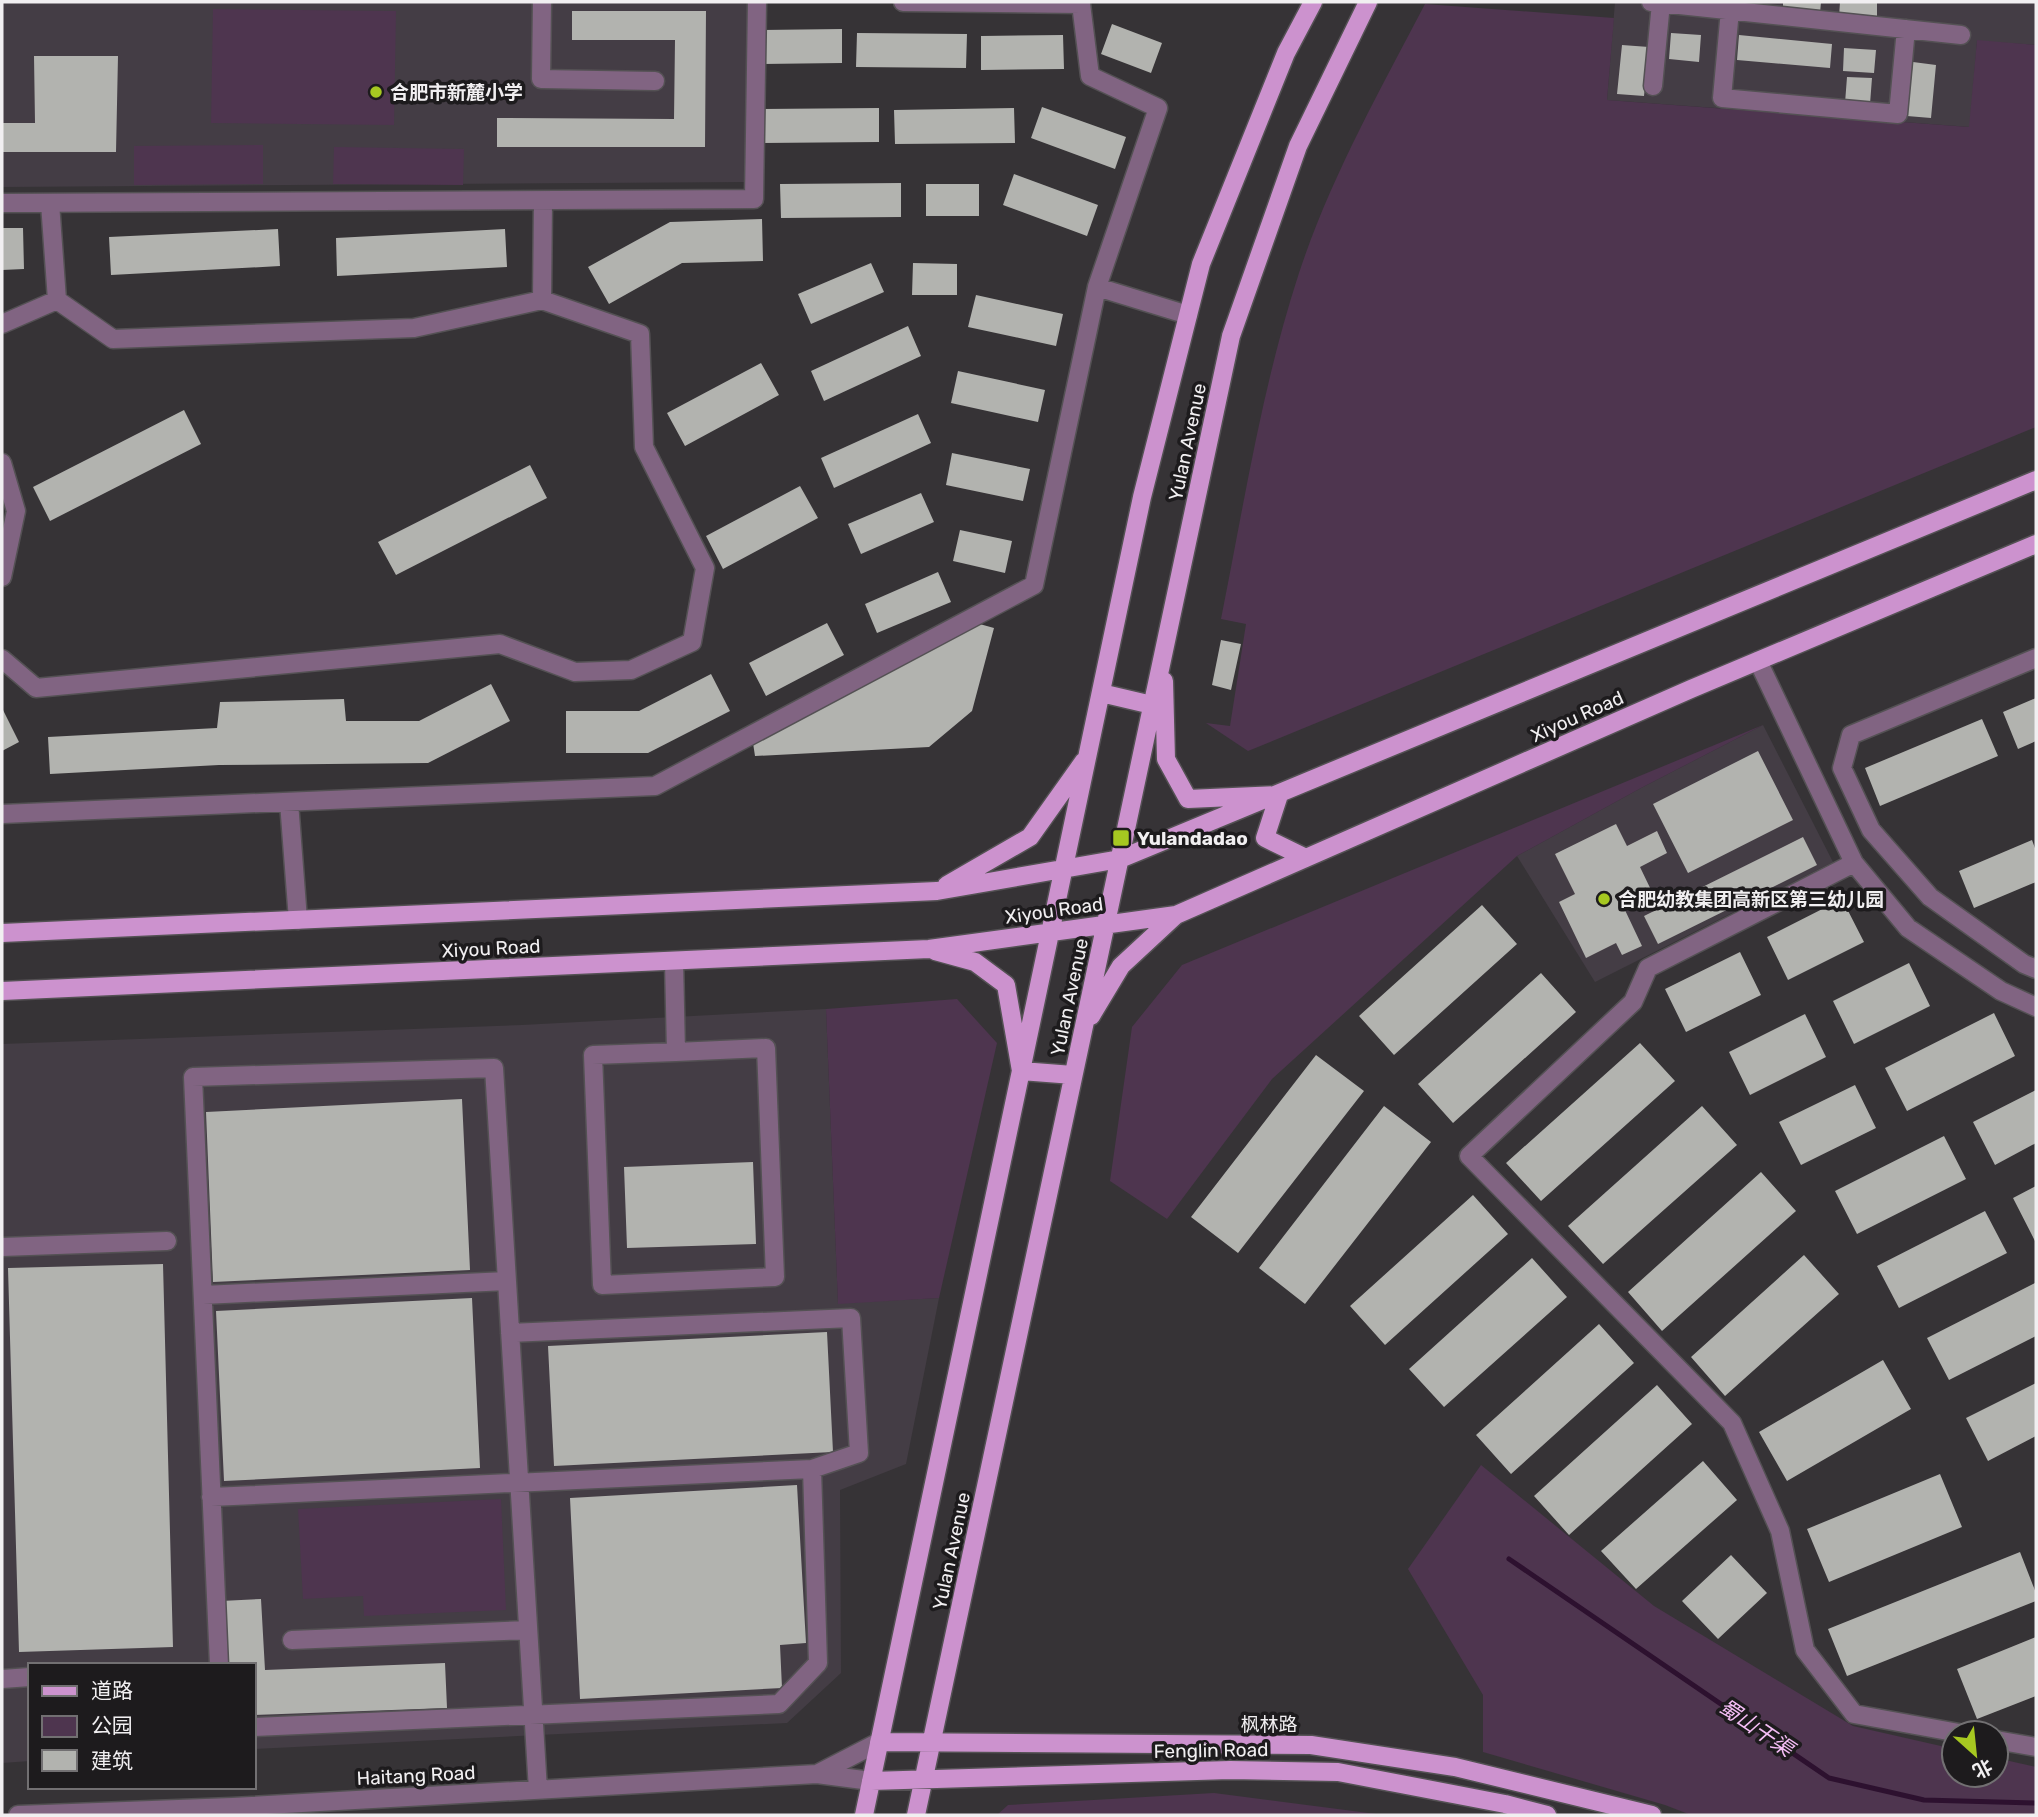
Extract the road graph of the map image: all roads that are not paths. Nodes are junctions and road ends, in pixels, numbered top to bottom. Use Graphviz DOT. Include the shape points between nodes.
graph roads {
  1 [pos="542,2"];
  2 [pos="757,2"];
  3 [pos="902,2"];
  4 [pos="1313,2"];
  5 [pos="1368,2"];
  6 [pos="1656,2"];
  7 [pos="1730,10"];
  8 [pos="1906,29"];
  9 [pos="1961,35"];
  10 [pos="654,81"];
  11 [pos="1653,86"];
  12 [pos="543,201"];
  13 [pos="2,203"];
  14 [pos="50,203"];
  15 [pos="1097,288"];
  16 [pos="57,300"];
  17 [pos="542,300"];
  18 [pos="1188,315"];
  19 [pos="2,324"];
  20 [pos="2,463"];
  21 [pos="2036,480"];
  22 [pos="2036,544"];
  23 [pos="2,576"];
  24 [pos="1163,656"];
  25 [pos="2036,657"];
  26 [pos="2,659"];
  27 [pos="1758,661"];
  28 [pos="1101,693"];
  29 [pos="1152,705"];
  30 [pos="1088,755"];
  31 [pos="1279,795"];
  32 [pos="289,802"];
  33 [pos="2,814"];
  34 [pos="1306,858"];
  35 [pos="1120,859"];
  36 [pos="1854,863"];
  37 [pos="1063,869"];
  38 [pos="937,891"];
  39 [pos="1176,915"];
  40 [pos="298,920"];
  41 [pos="1106,925"];
  42 [pos="1050,932"];
  43 [pos="2,933"];
  44 [pos="929,949"];
  45 [pos="674,961"];
  46 [pos="2036,969"];
  47 [pos="2,991"];
  48 [pos="2036,1007"];
  49 [pos="1083,1029"];
  50 [pos="677,1052"];
  51 [pos="1021,1070"];
  52 [pos="1073,1075"];
  53 [pos="167,1241"];
  54 [pos="2,1247"];
  55 [pos="507,1281"];
  56 [pos="203,1295"];
  57 [pos="510,1333"];
  58 [pos="812,1469"];
  59 [pos="519,1484"];
  60 [pos="211,1497"];
  61 [pos="528,1630"];
  62 [pos="292,1640"];
  63 [pos="219,1663"];
  64 [pos="28,1677"];
  65 [pos="2,1679"];
  66 [pos="533,1714"];
  67 [pos="256,1727"];
  68 [pos="1940,1730"];
  69 [pos="879,1742"];
  70 [pos="932,1742"];
  71 [pos="2010,1742"];
  72 [pos="2036,1747"];
  73 [pos="817,1774"];
  74 [pos="923,1779"];
  75 [pos="871,1781"];
  76 [pos="538,1790"];
  77 [pos="18,1815"];
  78 [pos="864,1815"];
  79 [pos="916,1815"];
  80 [pos="1547,1815"];
  81 [pos="1652,1815"];
  1 -- 10 [label="street" via="541,79"];
  2 -- 12 [label="street" via="754,199"];
  3 -- 15 [label="street" via="1080,4 1090,76 1158,108"];
  4 -- 18 [label="main road, Yulan Avenue" via="1286,53 1201,264"];
  5 -- 24 [label="main road, Yulan Avenue" via="1298,146 1231,336"];
  6 -- 7 [label="street"];
  6 -- 11 [label="street"];
  7 -- 8 [label="street"];
  7 -- 8 [label="street" via="1721,98 1898,114"];
  8 -- 9 [label="street"];
  12 -- 14 [label="street"];
  12 -- 17 [label="street"];
  13 -- 14 [label="street"];
  14 -- 16 [label="street"];
  15 -- 18 [label="street"];
  15 -- 32 [label="street" via="1034,585 655,786"];
  16 -- 17 [label="street" via="113,339 414,328"];
  16 -- 19 [label="street"];
  17 -- 26 [label="street" via="640,334 644,447 705,568 692,642 631,670 575,672 500,644 36,688"];
  18 -- 28 [label="main road, Yulan Avenue" via="1142,497"];
  20 -- 23 [label="street" via="16,511"];
  21 -- 31 [label="main road, Xiyou Road"];
  22 -- 27 [label="main road, Xiyou Road"];
  24 -- 29 [label="main road, Yulan Avenue"];
  24 -- 31 [label="main road" via="1166,759 1188,799"];
  25 -- 46 [label="street" via="1851,735 1842,768 1871,830 1930,897"];
  27 -- 34 [label="main road, Xiyou Road"];
  27 -- 36 [label="street"];
  28 -- 29 [label="main road"];
  28 -- 30 [label="main road, Yulan Avenue"];
  29 -- 35 [label="main road, Yulan Avenue"];
  30 -- 37 [label="main road, Yulan Avenue"];
  30 -- 38 [label="main road" via="1030,837"];
  31 -- 34 [label="main road" via="1265,838"];
  31 -- 35 [label="main road, Xiyou Road"];
  32 -- 33 [label="street"];
  32 -- 40 [label="street"];
  34 -- 39 [label="main road, Xiyou Road"];
  35 -- 37 [label="main road, Xiyou Road"];
  35 -- 41 [label="main road, Yulan Avenue"];
  36 -- 48 [label="street" via="1908,928 2001,991"];
  36 -- 68 [label="street" via="1648,968 1633,1002 1469,1156 1732,1423 1780,1531 1805,1650 1854,1714"];
  37 -- 38 [label="main road, Xiyou Road"];
  37 -- 42 [label="main road, Yulan Avenue"];
  38 -- 40 [label="main road, Xiyou Road"];
  39 -- 41 [label="main road, Xiyou Road"];
  39 -- 49 [label="main road" via="1121,967"];
  40 -- 43 [label="main road, Xiyou Road"];
  41 -- 42 [label="main road, Xiyou Road"];
  41 -- 49 [label="main road, Yulan Avenue"];
  42 -- 44 [label="main road, Xiyou Road"];
  42 -- 51 [label="main road, Yulan Avenue"];
  44 -- 45 [label="main road, Xiyou Road"];
  44 -- 51 [label="main road" via="975,962 1006,985"];
  45 -- 47 [label="main road, Xiyou Road"];
  45 -- 50 [label="street"];
  49 -- 52 [label="main road, Yulan Avenue"];
  50 -- 50 [label="street" via="593,1055 602,1285 775,1277 766,1048"];
  51 -- 52 [label="main road"];
  51 -- 69 [label="main road, Yulan Avenue"];
  52 -- 70 [label="main road, Yulan Avenue"];
  53 -- 54 [label="street"];
  55 -- 56 [label="street"];
  55 -- 56 [label="street" via="494,1068 193,1077"];
  55 -- 57 [label="street"];
  56 -- 60 [label="street"];
  57 -- 58 [label="street" via="851,1318 859,1453"];
  57 -- 59 [label="street"];
  58 -- 59 [label="street"];
  58 -- 66 [label="street" via="818,1663 779,1704"];
  59 -- 60 [label="street"];
  59 -- 61 [label="street"];
  60 -- 63 [label="street"];
  61 -- 62 [label="street"];
  61 -- 66 [label="street"];
  64 -- 65 [label="street"];
  66 -- 67 [label="street"];
  66 -- 76 [label="street"];
  69 -- 70 [label="main road, 枫林路"];
  69 -- 73 [label="street"];
  69 -- 75 [label="main road, Yulan Avenue"];
  70 -- 74 [label="main road, Yulan Avenue"];
  70 -- 81 [label="main road, 枫林路" via="1311,1745 1455,1767"];
  71 -- 72 [label="street"];
  73 -- 75 [label="street"];
  73 -- 76 [label="street, Haitang Road"];
  74 -- 75 [label="main road, Fenglin Road"];
  74 -- 79 [label="main road, Yulan Avenue"];
  74 -- 80 [label="main road, Fenglin Road" via="1230,1770 1338,1772"];
  75 -- 78 [label="main road, Yulan Avenue"];
  76 -- 77 [label="street, Haitang Road"];
}
